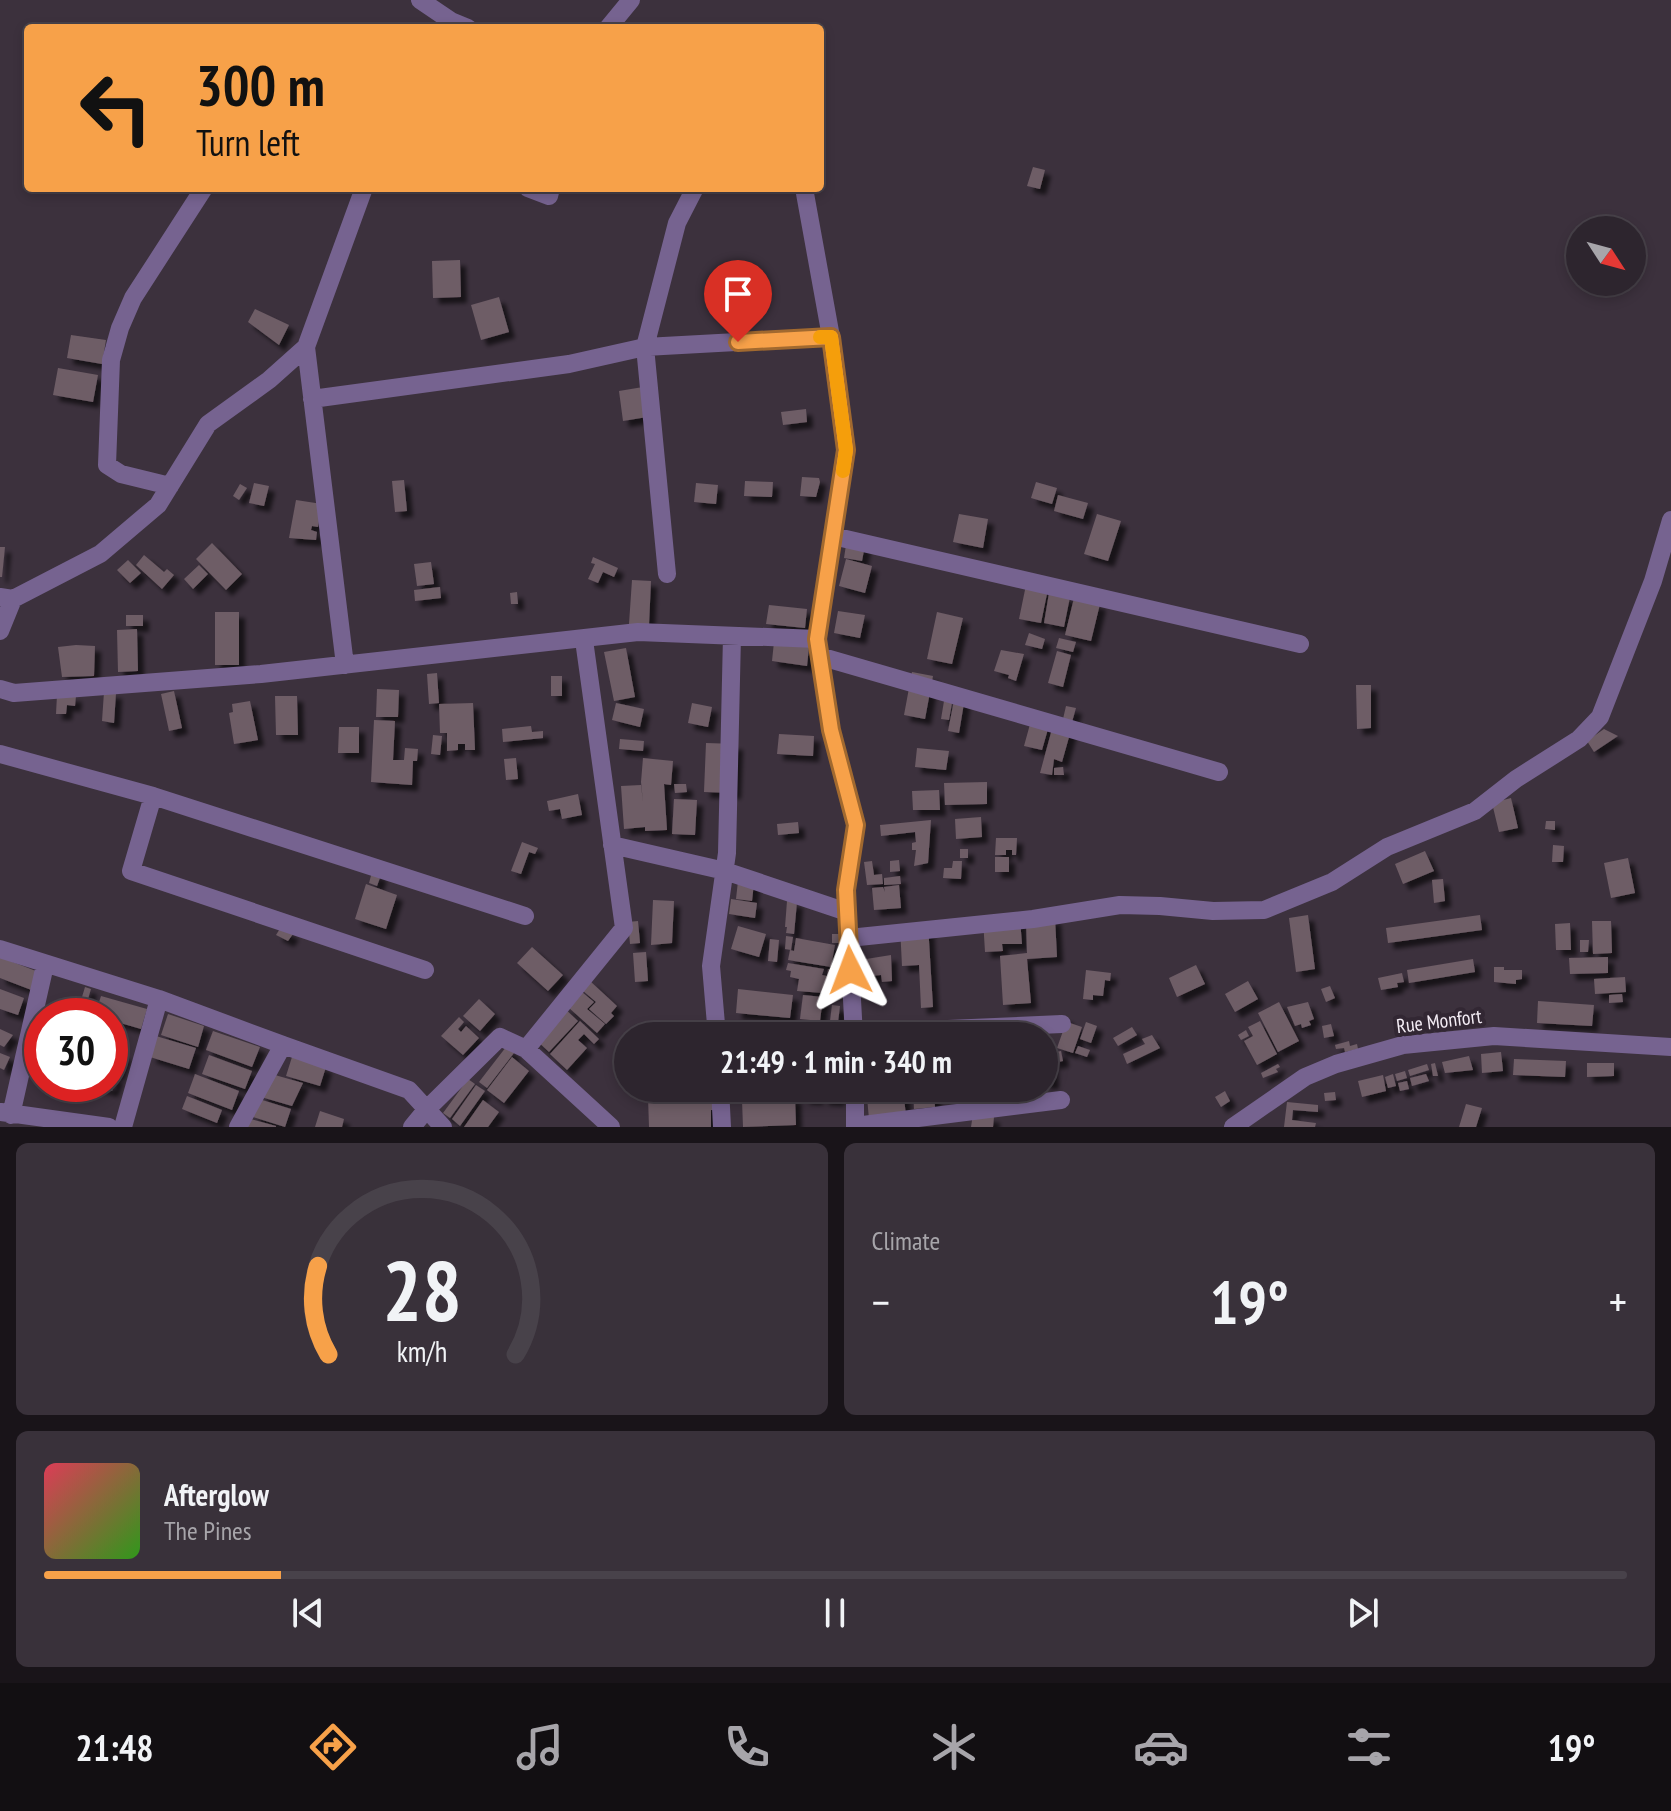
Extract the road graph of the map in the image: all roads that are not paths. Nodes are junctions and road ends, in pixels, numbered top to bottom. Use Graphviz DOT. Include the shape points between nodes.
graph roads {
  1 [pos="420,0"];
  2 [pos="631,0"];
  3 [pos="452,24"];
  4 [pos="611,24"];
  5 [pos="201,192"];
  6 [pos="363,192"];
  7 [pos="693,192"];
  8 [pos="805,192"];
  9 [pos="831,337"];
  10 [pos="306,347"];
  11 [pos="645,347"];
  12 [pos="312,399"];
  13 [pos="170,486"];
  14 [pos="1671,520"];
  15 [pos="833,536"];
  16 [pos="667,574"];
  17 [pos="6,598"];
  18 [pos="0,631"];
  19 [pos="732,636"];
  20 [pos="584,640"];
  21 [pos="1300,644"];
  22 [pos="818,647"];
  23 [pos="345,665"];
  24 [pos="0,689"];
  25 [pos="0,754"];
  26 [pos="1219,772"];
  27 [pos="153,796"];
  28 [pos="612,845"];
  29 [pos="725,871"];
  30 [pos="847,912"];
  31 [pos="525,916"];
  32 [pos="849,938"];
  33 [pos="0,949"];
  34 [pos="45,965"];
  35 [pos="425,970"];
  36 [pos="159,999"];
  37 [pos="716,1022"];
  38 [pos="853,1022"];
  39 [pos="1058,1024"];
  40 [pos="1062,1024"];
  41 [pos="283,1045"];
  42 [pos="1671,1047"];
  43 [pos="526,1049"];
  44 [pos="1061,1100"];
  45 [pos="721,1102"];
  46 [pos="855,1102"];
  47 [pos="426,1110"];
  48 [pos="6,1114"];
  49 [pos="109,1127"];
  50 [pos="123,1127"];
  51 [pos="238,1127"];
  52 [pos="412,1127"];
  53 [pos="443,1127"];
  54 [pos="611,1127"];
  55 [pos="722,1127"];
  56 [pos="855,1127"];
  57 [pos="1233,1127"];
  1 -- 3 [label="street"];
  2 -- 4 [label="street"];
  5 -- 13 [label="street" via="133,298 111,360 107,465 121,474"];
  6 -- 10 [label="street"];
  7 -- 11 [label="street" via="677,223"];
  8 -- 9 [label="street"];
  9 -- 11 [label="street"];
  9 -- 15 [label="street" via="846,450"];
  10 -- 12 [label="street"];
  10 -- 13 [label="street" via="208,424"];
  11 -- 12 [label="street" via="569,364"];
  11 -- 16 [label="street"];
  12 -- 23 [label="street"];
  13 -- 17 [label="street" via="158,505 100,554"];
  14 -- 32 [label="street" via="1600,717 1579,739 1475,811 1387,847 1332,882 1264,910 1120,905"];
  15 -- 21 [label="street"];
  15 -- 22 [label="street"];
  17 -- 18 [label="street"];
  19 -- 20 [label="street" via="638,632"];
  19 -- 22 [label="street"];
  19 -- 29 [label="street"];
  20 -- 23 [label="street"];
  20 -- 28 [label="street"];
  22 -- 26 [label="street"];
  22 -- 30 [label="street" via="831,730 856,825"];
  23 -- 24 [label="street" via="14,693"];
  25 -- 27 [label="street"];
  27 -- 31 [label="street"];
  27 -- 35 [label="street" via="131,871"];
  28 -- 29 [label="street"];
  28 -- 43 [label="street" via="624,928"];
  29 -- 30 [label="street"];
  29 -- 37 [label="street" via="711,966"];
  30 -- 32 [label="street"];
  32 -- 38 [label="street"];
  33 -- 34 [label="street"];
  34 -- 36 [label="street"];
  34 -- 48 [label="street"];
  36 -- 41 [label="street"];
  36 -- 50 [label="street"];
  39 -- 40 [label="street"];
  41 -- 47 [label="street" via="409,1090"];
  41 -- 51 [label="street"];
  42 -- 57 [label="street, Rue Monfort" via="1494,1036 1403,1045 1305,1077"];
  43 -- 47 [label="street" via="500,1037"];
  43 -- 54 [label="street"];
  44 -- 56 [label="street"];
  45 -- 55 [label="street"];
  46 -- 56 [label="street"];
  47 -- 52 [label="street"];
  47 -- 53 [label="street"];
  48 -- 49 [label="street"];
}
